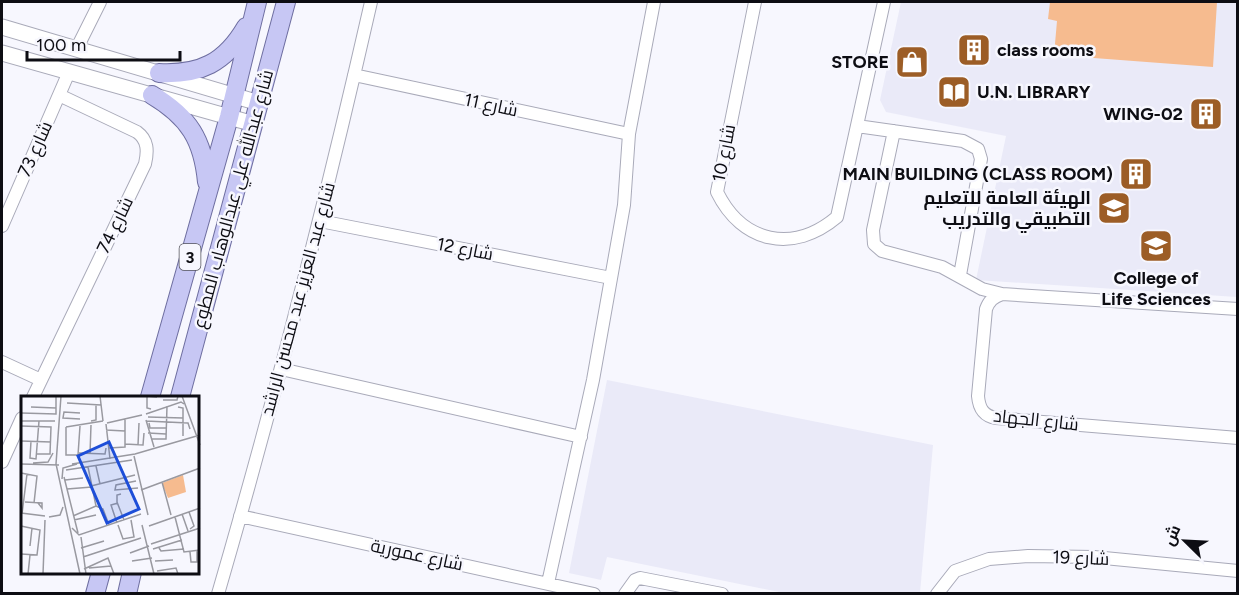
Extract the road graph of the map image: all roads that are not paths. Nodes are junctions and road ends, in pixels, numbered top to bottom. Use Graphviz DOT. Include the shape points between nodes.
graph roads {
  1 [pos="100,2"];
  2 [pos="286,2"];
  3 [pos="371,2"];
  4 [pos="654,2"];
  5 [pos="755,2"];
  6 [pos="884,2"];
  7 [pos="256,5"];
  8 [pos="4,28"];
  9 [pos="76,48"];
  10 [pos="2,53"];
  11 [pos="69,72"];
  12 [pos="159,73"];
  13 [pos="354,75"];
  14 [pos="59,95"];
  15 [pos="152,95"];
  16 [pos="234,96"];
  17 [pos="260,103"];
  18 [pos="229,117"];
  19 [pos="254,124"];
  20 [pos="857,126"];
  21 [pos="894,130"];
  22 [pos="629,134"];
  23 [pos="205,204"];
  24 [pos="320,221"];
  25 [pos="2,226"];
  26 [pos="960,275"];
  27 [pos="611,278"];
  28 [pos="1002,294"];
  29 [pos="1238,309"];
  30 [pos="2,362"];
  31 [pos="281,369"];
  32 [pos="41,381"];
  33 [pos="34,396"];
  34 [pos="150,396"];
  35 [pos="180,396"];
  36 [pos="21,420"];
  37 [pos="581,437"];
  38 [pos="1238,438"];
  39 [pos="2,457"];
  40 [pos="240,516"];
  41 [pos="1238,571"];
  42 [pos="100,574"];
  43 [pos="132,574"];
  44 [pos="548,583"];
  45 [pos="570,591"];
  46 [pos="95,594"];
  47 [pos="126,594"];
  48 [pos="218,594"];
  49 [pos="594,594"];
  50 [pos="625,594"];
  51 [pos="722,594"];
  52 [pos="937,594"];
  1 -- 9 [label="street"];
  2 -- 17 [label="main road, شارع عبدالله علي عبدالوهاب المطوع / 3"];
  3 -- 13 [label="street, شارع عبد العزيز عبد محسن الراشد"];
  4 -- 22 [label="street"];
  5 -- 20 [label="street, شارع 10" via="717,192 734,219 762,236 778,239 810,234 824,227 837,216"];
  6 -- 20 [label="street, شارع 10"];
  7 -- 12 [label="main road" via="234,46 219,60 179,74"];
  7 -- 16 [label="main road, شارع عبدالله علي عبدالوهاب المطوع / 3"];
  8 -- 9 [label="street"];
  8 -- 10 [label="street" via="14,38 10,49"];
  9 -- 12 [label="street"];
  10 -- 11 [label="street"];
  11 -- 14 [label="street, شارع 73"];
  11 -- 15 [label="street"];
  12 -- 16 [label="street"];
  13 -- 22 [label="street, شارع 11"];
  13 -- 24 [label="street, شارع عبد العزيز عبد محسن الراشد"];
  14 -- 25 [label="street, شارع 73"];
  14 -- 32 [label="street, شارع 74" via="137,132 146,141 147,154"];
  15 -- 18 [label="street"];
  15 -- 23 [label="main road" via="171,106 198,140 205,160"];
  16 -- 17 [label="street"];
  16 -- 18 [label="main road, شارع عبدالله علي عبدالوهاب المطوع / 3"];
  17 -- 19 [label="main road, شارع عبدالله علي عبدالوهاب المطوع / 3"];
  18 -- 19 [label="street"];
  18 -- 23 [label="main road, شارع عبدالله علي عبدالوهاب المطوع / 3"];
  19 -- 35 [label="main road, شارع عبدالله علي عبدالوهاب المطوع / 3"];
  20 -- 21 [label="street"];
  21 -- 26 [label="street" via="873,230 874,244 882,251"];
  21 -- 26 [label="street" via="963,141 981,154"];
  22 -- 27 [label="street" via="624,205"];
  23 -- 34 [label="main road, شارع عبدالله علي عبدالوهاب المطوع / 3"];
  24 -- 27 [label="street, شارع 12"];
  24 -- 31 [label="street, شارع عبد العزيز عبد محسن الراشد"];
  26 -- 28 [label="street" via="982,289"];
  27 -- 37 [label="street"];
  28 -- 29 [label="street"];
  28 -- 38 [label="street, شارع الجهاد" via="986,309 978,396 979,406 987,416"];
  30 -- 32 [label="street"];
  31 -- 37 [label="street"];
  31 -- 40 [label="street, شارع عبد العزيز عبد محسن الراشد"];
  32 -- 33 [label="street, شارع 74"];
  36 -- 39 [label="street"];
  37 -- 44 [label="street"];
  40 -- 44 [label="street, شارع عمورية"];
  40 -- 48 [label="street, شارع عبد العزيز عبد محسن الراشد"];
  41 -- 52 [label="street, شارع 19" via="1094,557 1028,556 989,559 955,571"];
  42 -- 46 [label="main road"];
  43 -- 47 [label="main road"];
  44 -- 45 [label="street, شارع عمورية"];
  45 -- 49 [label="street, شارع عمورية"];
  50 -- 51 [label="street" via="640,578"];
}
